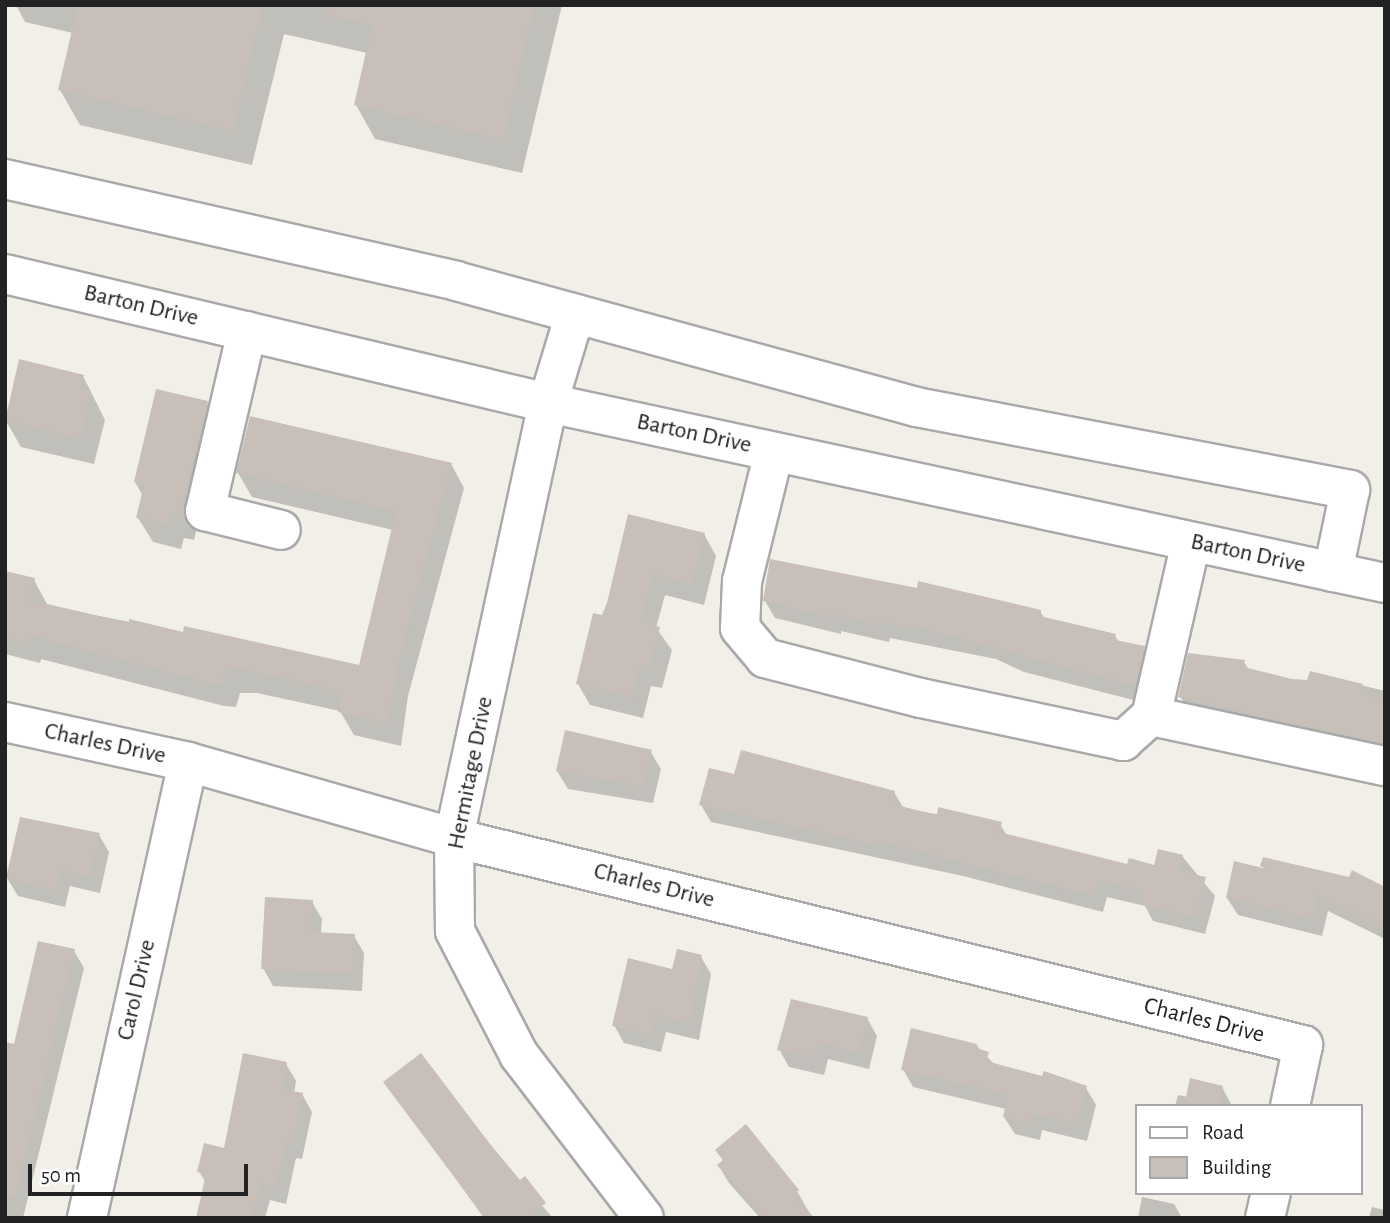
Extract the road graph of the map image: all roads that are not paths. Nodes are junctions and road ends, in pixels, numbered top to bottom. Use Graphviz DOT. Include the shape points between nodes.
graph roads {
  1 [pos="5,179"];
  2 [pos="5,274"];
  3 [pos="575,314"];
  4 [pos="247,331"];
  5 [pos="548,402"];
  6 [pos="774,452"];
  7 [pos="281,530"];
  8 [pos="1191,542"];
  9 [pos="1333,572"];
  10 [pos="1385,583"];
  11 [pos="1151,716"];
  12 [pos="5,722"];
  13 [pos="188,762"];
  14 [pos="1385,766"];
  15 [pos="454,838"];
  16 [pos="1290,1104"];
  17 [pos="1271,1195"];
  18 [pos="87,1218"];
  19 [pos="644,1218"];
  20 [pos="1265,1218"];
  1 -- 3 [label="street" via="456,281"];
  2 -- 4 [label="street, Barton Drive"];
  3 -- 5 [label="street, Hermitage Drive"];
  3 -- 9 [label="street" via="916,407 1350,490"];
  4 -- 5 [label="street, Barton Drive"];
  4 -- 7 [label="street" via="205,511"];
  5 -- 6 [label="street, Barton Drive"];
  5 -- 15 [label="street, Hermitage Drive"];
  6 -- 8 [label="street, Barton Drive"];
  6 -- 11 [label="street" via="742,581 740,628 765,658 920,698 1123,741"];
  8 -- 9 [label="street, Barton Drive"];
  8 -- 11 [label="street"];
  9 -- 10 [label="street, Barton Drive"];
  11 -- 14 [label="street"];
  12 -- 13 [label="street, Charles Drive"];
  13 -- 15 [label="street, Charles Drive"];
  13 -- 18 [label="street, Carol Drive"];
  15 -- 16 [label="street, Charles Drive" via="1303,1045"];
  15 -- 19 [label="street, Hermitage Drive" via="455,931 519,1055"];
  17 -- 20 [label="street"];
}
